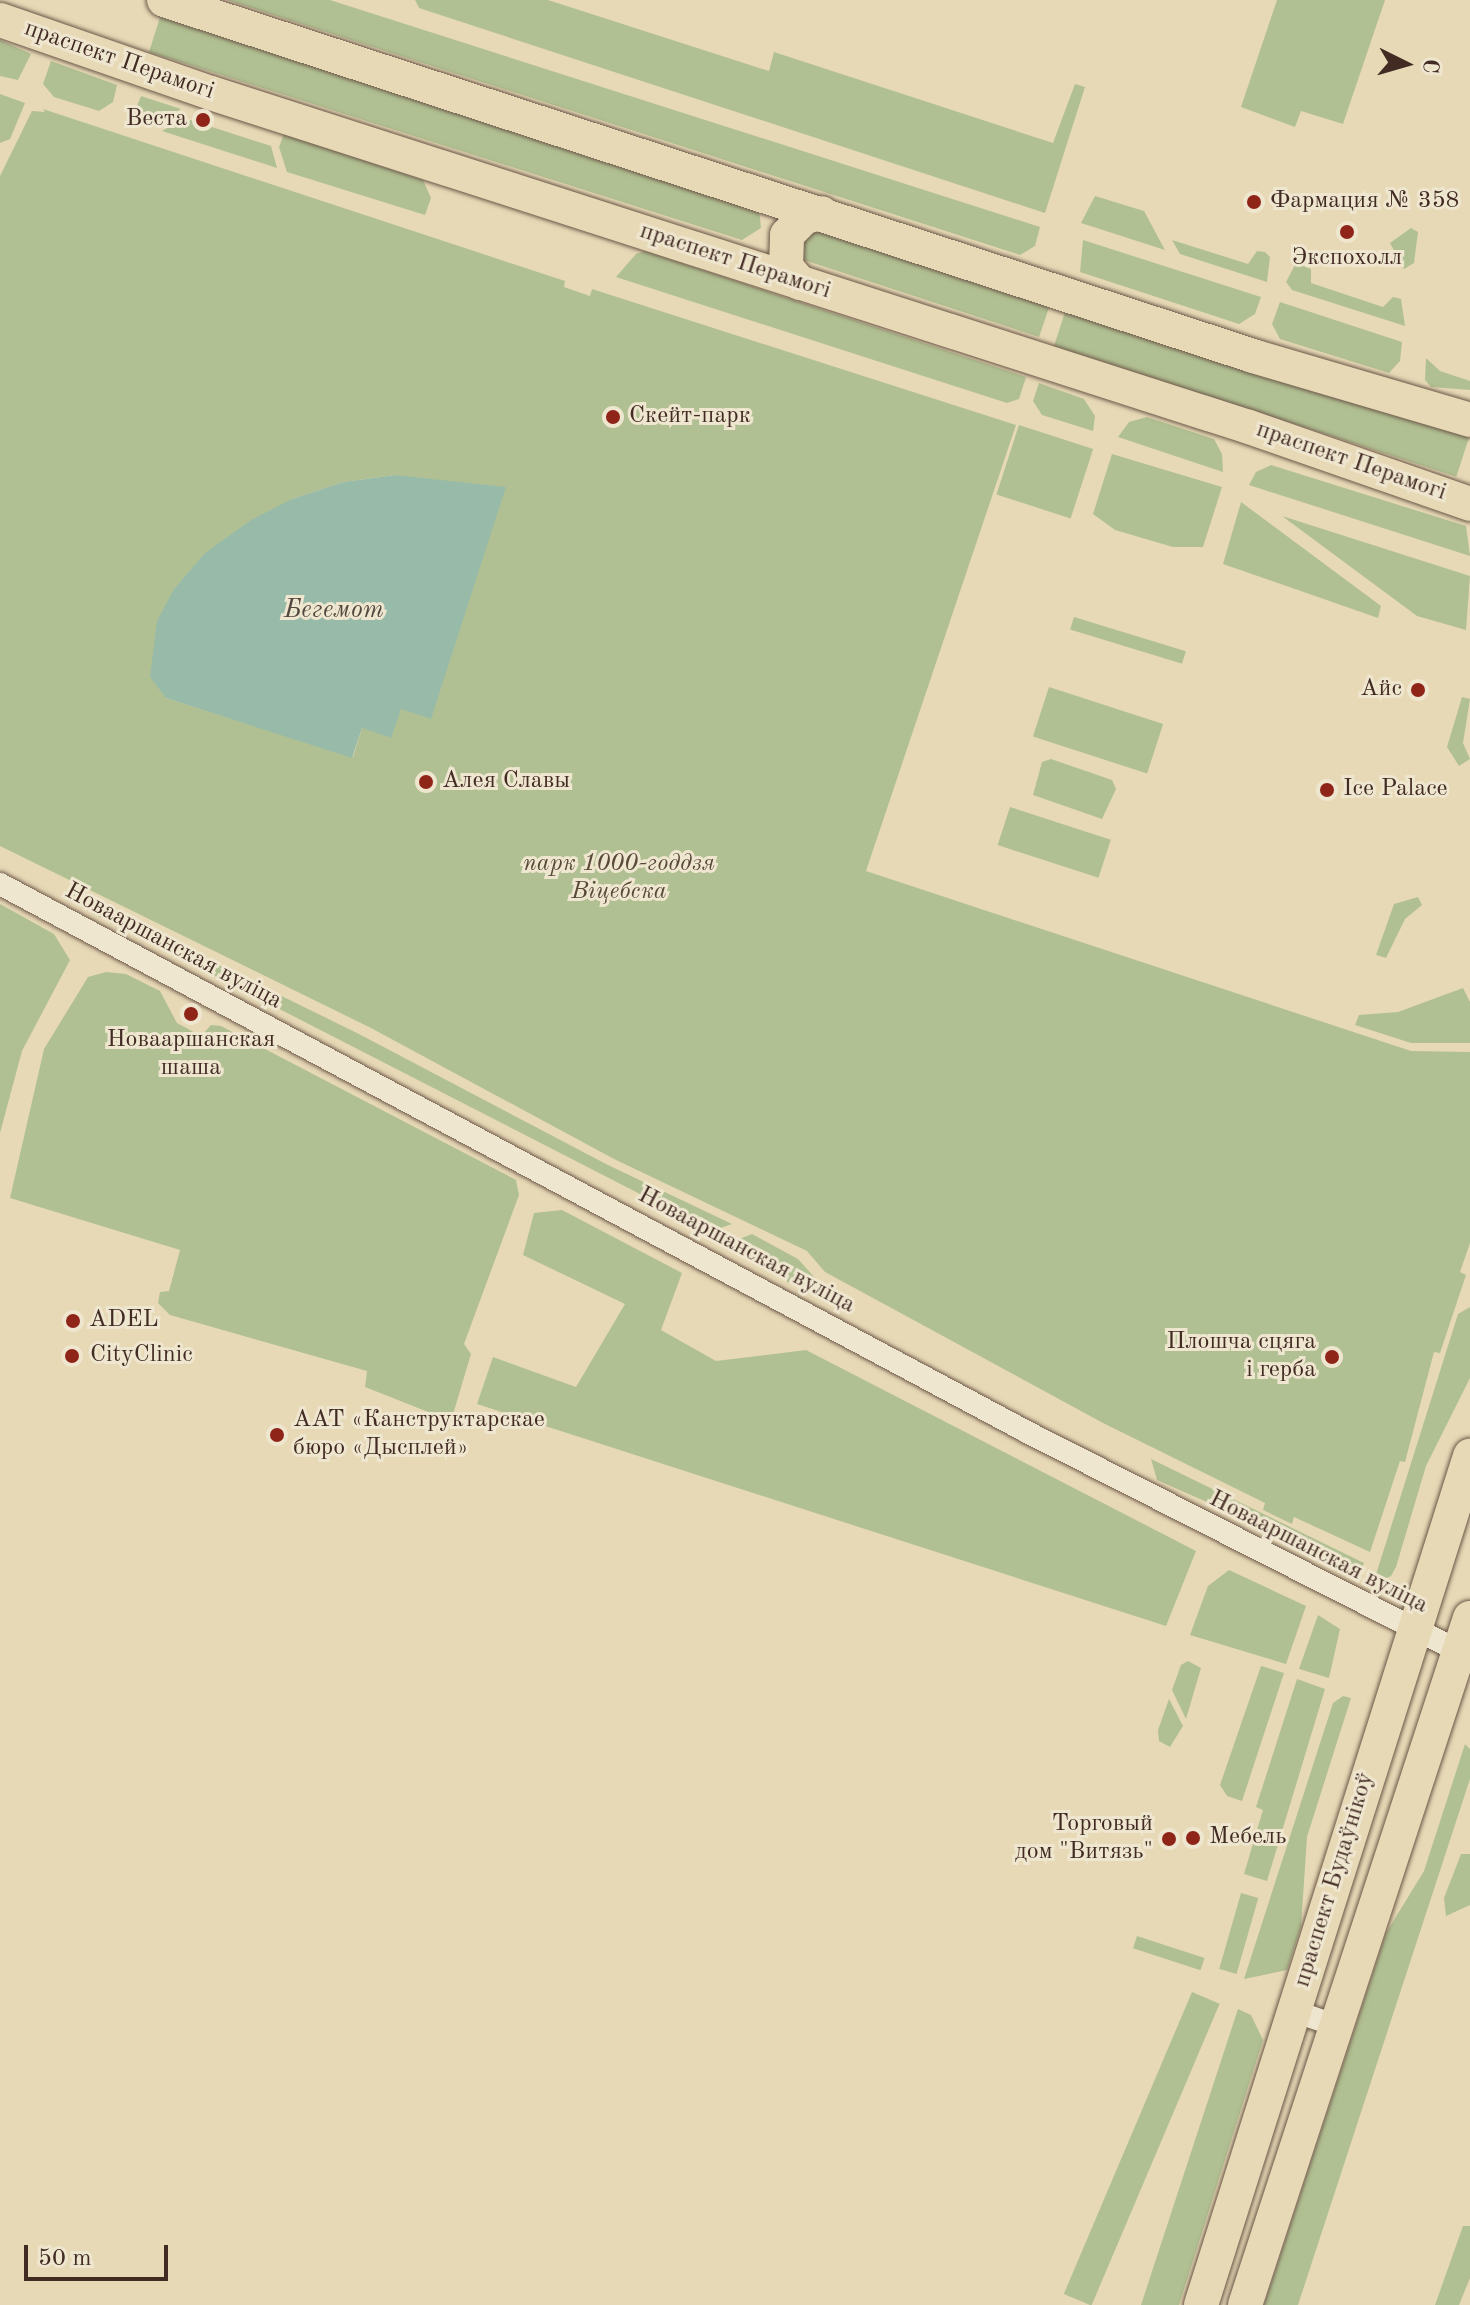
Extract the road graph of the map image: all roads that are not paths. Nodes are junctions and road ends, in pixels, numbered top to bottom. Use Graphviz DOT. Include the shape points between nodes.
graph roads {
  1 [pos="164,0"];
  2 [pos="0,20"];
  3 [pos="757,192"];
  4 [pos="822,213"];
  5 [pos="734,262"];
  6 [pos="800,283"];
  7 [pos="1470,420"];
  8 [pos="1470,504"];
  9 [pos="0,884"];
  10 [pos="1470,1456"];
  11 [pos="1470,1618"];
  12 [pos="1413,1631"];
  13 [pos="1465,1654"];
  14 [pos="1294,2011"];
  15 [pos="1337,2026"];
  16 [pos="1201,2305"];
  17 [pos="1245,2305"];
  1 -- 3 [label="main road"];
  2 -- 5 [label="main road, праспект Перамогі"];
  3 -- 4 [label="main road"];
  3 -- 5 [label="main road" via="768,206 770,232 761,250"];
  4 -- 6 [label="main road" via="805,217 787,235 786,267"];
  4 -- 7 [label="main road" via="1253,356"];
  5 -- 6 [label="main road, праспект Перамогі"];
  6 -- 8 [label="main road, праспект Перамогі"];
  9 -- 12 [label="street, Новааршанская вуліца" via="1041,1439"];
  10 -- 12 [label="main road, праспект Будаўнікоў"];
  11 -- 13 [label="main road, праспект Будаўнікоў"];
  12 -- 13 [label="street, Новааршанская вуліца"];
  12 -- 14 [label="main road, праспект Будаўнікоў"];
  13 -- 15 [label="main road, праспект Будаўнікоў"];
  14 -- 15 [label="street"];
  14 -- 16 [label="main road, праспект Будаўнікоў"];
  15 -- 17 [label="main road, праспект Будаўнікоў"];
}
